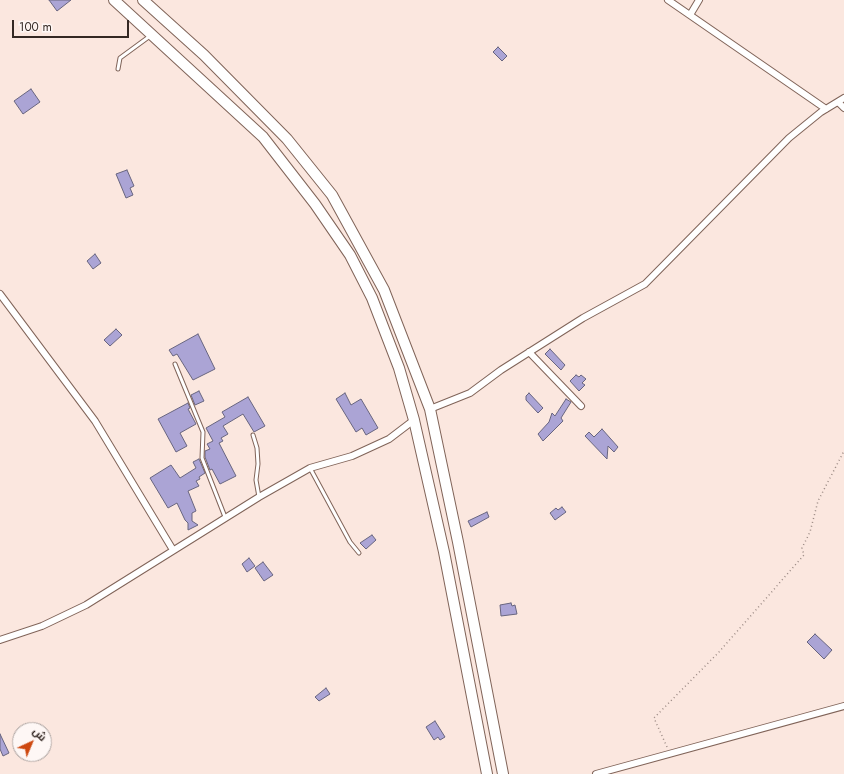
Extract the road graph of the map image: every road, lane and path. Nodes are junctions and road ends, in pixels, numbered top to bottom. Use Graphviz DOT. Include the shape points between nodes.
graph roads {
  1 [pos="114,0"];
  2 [pos="143,0"];
  3 [pos="668,0"];
  4 [pos="700,0"];
  5 [pos="690,15"];
  6 [pos="152,35"];
  7 [pos="118,69"];
  8 [pos="844,98"];
  9 [pos="838,102"];
  10 [pos="844,108"];
  11 [pos="826,109"];
  12 [pos="0,294"];
  13 [pos="529,352"];
  14 [pos="175,364"];
  15 [pos="581,406"];
  16 [pos="430,409"];
  17 [pos="414,420"];
  18 [pos="253,435"];
  19 [pos="844,452"];
  20 [pos="310,468"];
  21 [pos="259,497"];
  22 [pos="225,517"];
  23 [pos="173,550"];
  24 [pos="359,552"];
  25 [pos="0,640"];
  26 [pos="844,706"];
  27 [pos="670,754"];
  28 [pos="487,774"];
  29 [pos="503,774"];
  30 [pos="596,774"];
  1 -- 6 [label="main road"];
  2 -- 16 [label="main road" via="204,55 287,139 332,195 384,290"];
  3 -- 5 [label="street"];
  4 -- 5 [label="street"];
  5 -- 11 [label="street"];
  6 -- 7 [label="lane" via="120,58"];
  6 -- 17 [label="main road" via="263,138 316,204 346,248 372,298 399,368"];
  8 -- 9 [label="street"];
  9 -- 10 [label="street"];
  9 -- 11 [label="street"];
  11 -- 13 [label="street" via="789,138 645,284 583,318"];
  12 -- 23 [label="street" via="94,421"];
  13 -- 15 [label="street"];
  13 -- 16 [label="street" via="470,393"];
  14 -- 22 [label="lane" via="203,432 202,458"];
  16 -- 29 [label="main road"];
  17 -- 20 [label="street" via="389,439 352,456"];
  17 -- 28 [label="main road" via="444,552"];
  18 -- 21 [label="lane" via="257,448 256,480"];
  19 -- 27 [label="path" via="818,501 810,532 802,548 804,555 719,652 654,718"];
  20 -- 21 [label="street"];
  20 -- 24 [label="lane" via="350,542"];
  21 -- 22 [label="street"];
  22 -- 23 [label="street"];
  23 -- 25 [label="street" via="86,605 42,626"];
  26 -- 27 [label="street"];
  27 -- 30 [label="street"];
}
